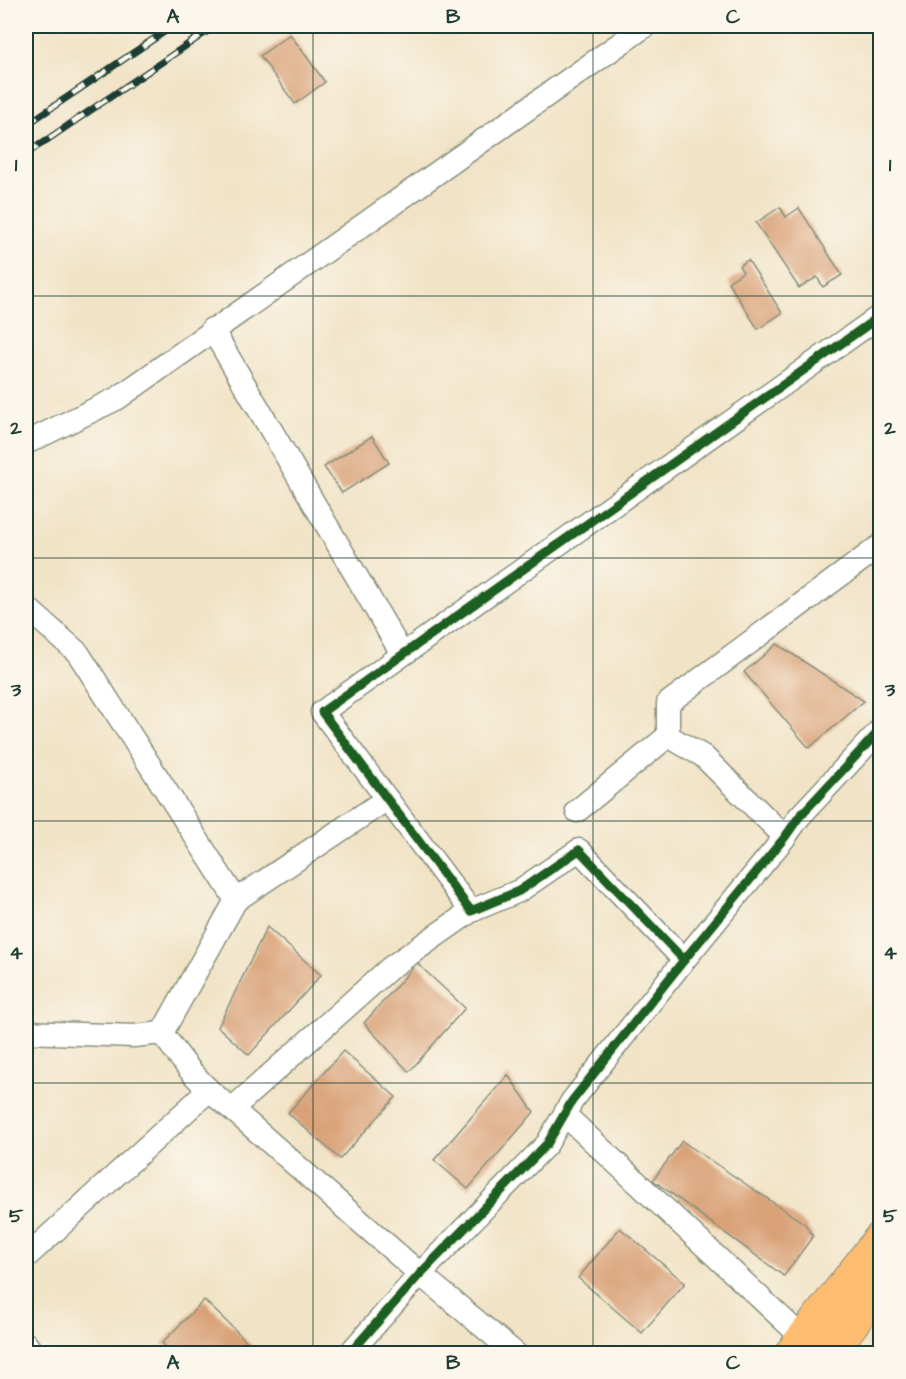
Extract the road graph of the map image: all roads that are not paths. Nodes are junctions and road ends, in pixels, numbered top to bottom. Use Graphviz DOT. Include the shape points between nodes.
graph roads {
  1 [pos="645,26"];
  2 [pos="880,316"];
  3 [pos="212,329"];
  4 [pos="26,444"];
  5 [pos="880,546"];
  6 [pos="26,606"];
  7 [pos="402,654"];
  8 [pos="880,730"];
  9 [pos="668,736"];
  10 [pos="387,799"];
  11 [pos="577,811"];
  12 [pos="785,837"];
  13 [pos="236,900"];
  14 [pos="471,911"];
  15 [pos="684,960"];
  16 [pos="26,1032"];
  17 [pos="162,1033"];
  18 [pos="208,1091"];
  19 [pos="232,1109"];
  20 [pos="565,1115"];
  21 [pos="880,1239"];
  22 [pos="26,1257"];
  23 [pos="420,1274"];
  24 [pos="880,1286"];
  25 [pos="26,1344"];
  26 [pos="817,1350"];
  27 [pos="33,1353"];
  28 [pos="349,1353"];
  29 [pos="516,1353"];
  1 -- 3 [label="street"];
  2 -- 7 [label="street"];
  3 -- 4 [label="street" via="118,398"];
  3 -- 7 [label="street"];
  5 -- 9 [label="street" via="668,703"];
  6 -- 13 [label="street" via="78,653"];
  7 -- 10 [label="street" via="322,712"];
  8 -- 12 [label="street"];
  9 -- 11 [label="street"];
  9 -- 12 [label="street" via="703,756"];
  10 -- 13 [label="street"];
  10 -- 14 [label="street"];
  12 -- 15 [label="street"];
  13 -- 17 [label="street"];
  14 -- 15 [label="street" via="519,891 579,850"];
  14 -- 19 [label="street" via="390,968"];
  15 -- 20 [label="street"];
  16 -- 17 [label="street" via="134,1036"];
  17 -- 18 [label="street"];
  18 -- 19 [label="street"];
  18 -- 22 [label="street"];
  19 -- 23 [label="street"];
  20 -- 23 [label="street" via="547,1144"];
  20 -- 26 [label="street"];
  21 -- 26 [label="main road"];
  23 -- 28 [label="street"];
  23 -- 29 [label="street"];
  24 -- 26 [label="main road"];
  25 -- 27 [label="street"];
}
